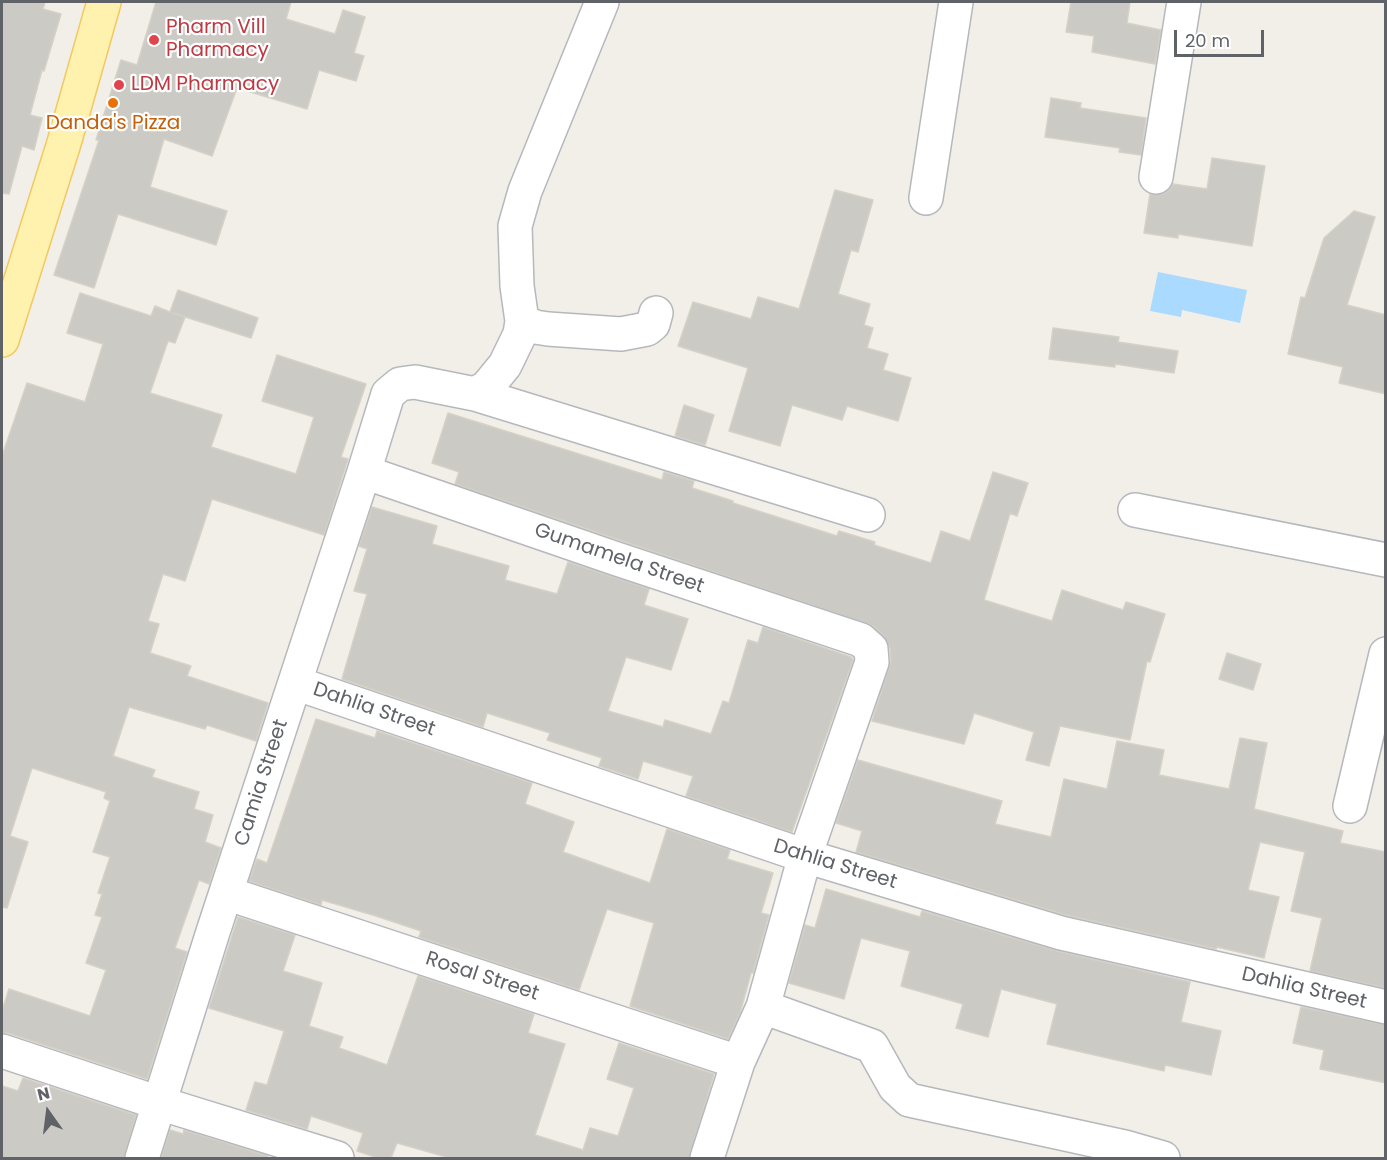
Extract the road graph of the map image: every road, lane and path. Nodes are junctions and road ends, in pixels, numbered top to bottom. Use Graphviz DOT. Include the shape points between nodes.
graph roads {
  1 [pos="104,2"];
  2 [pos="602,2"];
  3 [pos="956,2"];
  4 [pos="1184,2"];
  5 [pos="1156,177"];
  6 [pos="926,198"];
  7 [pos="656,313"];
  8 [pos="522,321"];
  9 [pos="2,340"];
  10 [pos="475,394"];
  11 [pos="364,472"];
  12 [pos="1135,510"];
  13 [pos="868,515"];
  14 [pos="1386,560"];
  15 [pos="1386,654"];
  16 [pos="296,683"];
  17 [pos="1350,806"];
  18 [pos="805,856"];
  19 [pos="226,893"];
  20 [pos="763,1007"];
  21 [pos="1386,1007"];
  22 [pos="2,1051"];
  23 [pos="738,1062"];
  24 [pos="159,1104"];
  25 [pos="142,1158"];
  26 [pos="337,1158"];
  27 [pos="708,1158"];
  28 [pos="1163,1158"];
  1 -- 9 [label="main road"];
  2 -- 8 [label="street" via="515,226"];
  3 -- 6 [label="street"];
  4 -- 5 [label="street"];
  7 -- 8 [label="street" via="647,329 621,334 548,329"];
  8 -- 10 [label="street" via="505,365 487,387"];
  10 -- 11 [label="street, Camia Street" via="415,382 400,384 388,394"];
  10 -- 13 [label="street"];
  11 -- 16 [label="street, Camia Street"];
  11 -- 18 [label="street, Gumamela Street" via="861,640 871,649 872,662"];
  12 -- 14 [label="street"];
  15 -- 17 [label="street"];
  16 -- 18 [label="street, Dahlia Street"];
  16 -- 19 [label="street, Camia Street"];
  18 -- 20 [label="street"];
  18 -- 21 [label="street, Dahlia Street" via="1061,933"];
  19 -- 23 [label="street, Rosal Street"];
  19 -- 24 [label="street, Camia Street"];
  20 -- 23 [label="street"];
  20 -- 28 [label="street" via="872,1046 896,1087 909,1100"];
  22 -- 24 [label="street"];
  23 -- 27 [label="street"];
  24 -- 25 [label="street, Camia Street"];
  24 -- 26 [label="street"];
}
